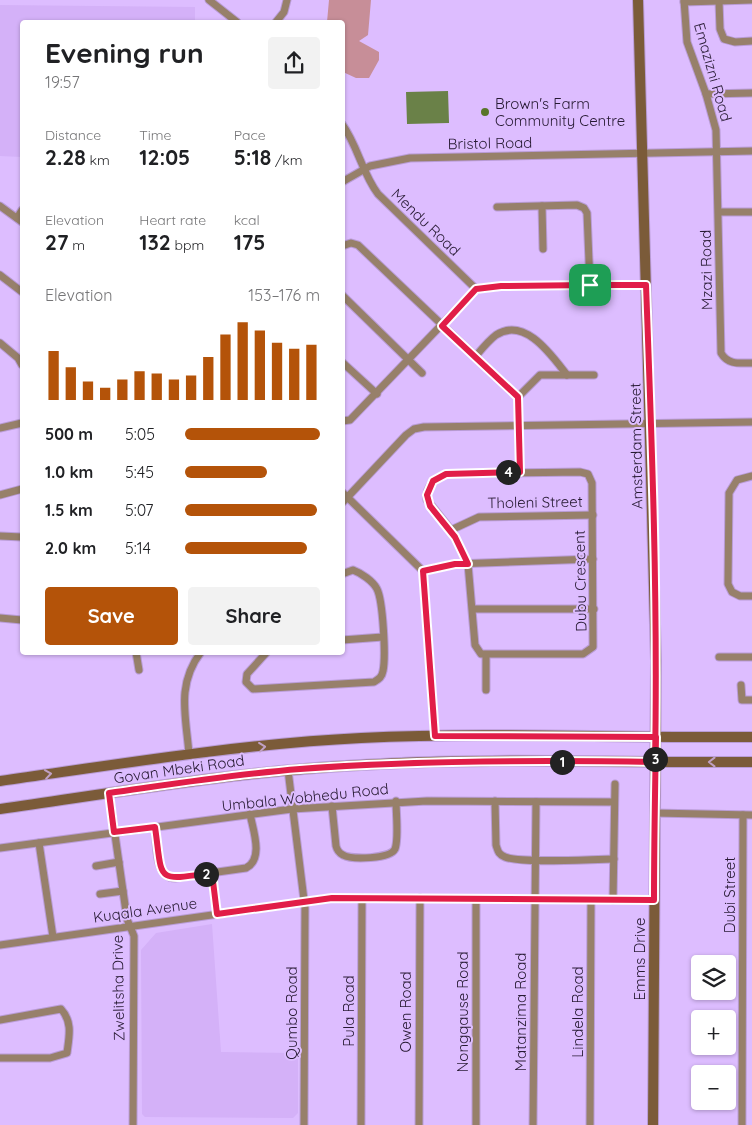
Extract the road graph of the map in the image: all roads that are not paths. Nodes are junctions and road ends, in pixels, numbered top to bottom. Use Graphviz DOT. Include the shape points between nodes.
graph roads {
  1 [pos="209,0"];
  2 [pos="287,0"];
  3 [pos="638,0"];
  4 [pos="752,0"];
  5 [pos="684,1"];
  6 [pos="719,1"];
  7 [pos="235,20"];
  8 [pos="278,20"];
  9 [pos="752,41"];
  10 [pos="752,93"];
  11 [pos="706,94"];
  12 [pos="345,129"];
  13 [pos="752,151"];
  14 [pos="717,152"];
  15 [pos="642,154"];
  16 [pos="363,169"];
  17 [pos="345,180"];
  18 [pos="0,206"];
  19 [pos="542,206"];
  20 [pos="497,207"];
  21 [pos="719,212"];
  22 [pos="752,212"];
  23 [pos="20,220"];
  24 [pos="345,245"];
  25 [pos="543,249"];
  26 [pos="0,275"];
  27 [pos="590,285"];
  28 [pos="646,285"];
  29 [pos="476,289"];
  30 [pos="20,290"];
  31 [pos="345,298"];
  32 [pos="442,326"];
  33 [pos="0,344"];
  34 [pos="474,357"];
  35 [pos="409,359"];
  36 [pos="20,362"];
  37 [pos="752,363"];
  38 [pos="345,365"];
  39 [pos="422,373"];
  40 [pos="567,374"];
  41 [pos="594,375"];
  42 [pos="377,394"];
  43 [pos="518,397"];
  44 [pos="345,421"];
  45 [pos="752,422"];
  46 [pos="20,423"];
  47 [pos="651,424"];
  48 [pos="520,426"];
  49 [pos="0,428"];
  50 [pos="520,472"];
  51 [pos="752,476"];
  52 [pos="20,490"];
  53 [pos="345,494"];
  54 [pos="0,495"];
  55 [pos="593,515"];
  56 [pos="451,530"];
  57 [pos="0,536"];
  58 [pos="20,536"];
  59 [pos="594,559"];
  60 [pos="468,564"];
  61 [pos="423,571"];
  62 [pos="345,573"];
  63 [pos="752,596"];
  64 [pos="473,609"];
  65 [pos="594,609"];
  66 [pos="0,618"];
  67 [pos="20,620"];
  68 [pos="383,637"];
  69 [pos="345,640"];
  70 [pos="136,655"];
  71 [pos="199,655"];
  72 [pos="264,655"];
  73 [pos="486,656"];
  74 [pos="719,657"];
  75 [pos="752,657"];
  76 [pos="139,670"];
  77 [pos="742,685"];
  78 [pos="486,690"];
  79 [pos="752,700"];
  80 [pos="435,736"];
  81 [pos="656,737"];
  82 [pos="752,737"];
  83 [pos="189,754"];
  84 [pos="655,762"];
  85 [pos="752,762"];
  86 [pos="288,770"];
  87 [pos="0,781"];
  88 [pos="615,784"];
  89 [pos="109,793"];
  90 [pos="496,801"];
  91 [pos="396,802"];
  92 [pos="536,802"];
  93 [pos="614,802"];
  94 [pos="332,806"];
  95 [pos="0,809"];
  96 [pos="292,809"];
  97 [pos="654,813"];
  98 [pos="250,814"];
  99 [pos="744,815"];
  100 [pos="752,815"];
  101 [pos="155,827"];
  102 [pos="114,832"];
  103 [pos="39,842"];
  104 [pos="0,848"];
  105 [pos="535,859"];
  106 [pos="614,859"];
  107 [pos="119,862"];
  108 [pos="96,866"];
  109 [pos="212,873"];
  110 [pos="123,890"];
  111 [pos="100,894"];
  112 [pos="362,898"];
  113 [pos="420,898"];
  114 [pos="476,899"];
  115 [pos="535,899"];
  116 [pos="591,900"];
  117 [pos="613,900"];
  118 [pos="654,900"];
  119 [pos="304,901"];
  120 [pos="217,914"];
  121 [pos="130,926"];
  122 [pos="53,937"];
  123 [pos="0,945"];
  124 [pos="0,1020"];
  125 [pos="0,1058"];
  126 [pos="133,1125"];
  127 [pos="304,1125"];
  128 [pos="361,1125"];
  129 [pos="419,1125"];
  130 [pos="476,1125"];
  131 [pos="533,1125"];
  132 [pos="590,1125"];
  133 [pos="653,1125"];
  134 [pos="742,1125"];
  1 -- 7 [label="street"];
  2 -- 8 [label="street"];
  3 -- 15 [label="main road, Amsterdam Street"];
  4 -- 6 [label="street"];
  5 -- 6 [label="street"];
  5 -- 11 [label="street, Emazizni Road" via="687,42"];
  6 -- 9 [label="street" via="720,29 724,39"];
  10 -- 11 [label="street"];
  11 -- 14 [label="street, Emazizni Road" via="714,122"];
  12 -- 16 [label="street, Mendu Road"];
  13 -- 14 [label="street, Bristol Road"];
  14 -- 15 [label="street, Bristol Road"];
  14 -- 21 [label="street, Mzazi Road"];
  15 -- 16 [label="street, Bristol Road" via="410,158"];
  15 -- 28 [label="main road, Amsterdam Street"];
  16 -- 17 [label="street, Bristol Road"];
  16 -- 29 [label="street, Mendu Road" via="384,202"];
  18 -- 23 [label="street"];
  19 -- 20 [label="street"];
  19 -- 25 [label="street"];
  19 -- 27 [label="street" via="577,205 584,208 587,213"];
  21 -- 22 [label="street"];
  21 -- 37 [label="street, Mzazi Road" via="721,353 725,360 734,363"];
  24 -- 32 [label="street" via="358,245"];
  26 -- 30 [label="street"];
  27 -- 28 [label="street"];
  27 -- 29 [label="street"];
  28 -- 47 [label="main road, Amsterdam Street"];
  29 -- 32 [label="street"];
  31 -- 35 [label="street"];
  32 -- 34 [label="street"];
  32 -- 35 [label="street"];
  33 -- 36 [label="street"];
  34 -- 40 [label="street" via="499,334 526,333"];
  34 -- 43 [label="street"];
  35 -- 39 [label="street"];
  35 -- 42 [label="street"];
  38 -- 42 [label="street"];
  40 -- 41 [label="street"];
  40 -- 43 [label="street" via="540,375"];
  42 -- 44 [label="street" via="350,420"];
  43 -- 48 [label="street"];
  45 -- 47 [label="street"];
  46 -- 49 [label="street"];
  47 -- 48 [label="street"];
  47 -- 81 [label="main road, Amsterdam Street"];
  48 -- 50 [label="street"];
  48 -- 53 [label="street" via="414,429"];
  50 -- 55 [label="street, Dubu Crescent" via="588,474 592,483"];
  50 -- 56 [label="street, Dubu Crescent" via="446,474 433,481 427,500"];
  51 -- 63 [label="street" via="737,480 729,493 728,584 732,592"];
  52 -- 54 [label="street"];
  53 -- 61 [label="street"];
  55 -- 56 [label="street, Tholeni Street" via="479,517"];
  55 -- 59 [label="street, Dubu Crescent"];
  56 -- 60 [label="street, Dubu Crescent"];
  57 -- 58 [label="street"];
  59 -- 60 [label="street"];
  59 -- 65 [label="street, Dubu Crescent"];
  60 -- 61 [label="street"];
  60 -- 64 [label="street, Dubu Crescent"];
  61 -- 80 [label="street"];
  62 -- 68 [label="street" via="360,572 376,587 381,604"];
  64 -- 65 [label="street"];
  64 -- 73 [label="street, Dubu Crescent" via="476,650"];
  65 -- 73 [label="street, Dubu Crescent" via="594,642 587,654"];
  66 -- 67 [label="street"];
  68 -- 69 [label="street"];
  68 -- 72 [label="street" via="383,671 374,682 253,689 246,682 247,674"];
  70 -- 76 [label="street"];
  71 -- 83 [label="street" via="187,674 184,692"];
  73 -- 78 [label="street, Dubu Crescent"];
  74 -- 75 [label="street"];
  77 -- 79 [label="street" via="742,700"];
  80 -- 81 [label="main road, Govan Mbeki Road"];
  83 -- 80 [label="main road, Govan Mbeki Road, one-way" via="328,740"];
  81 -- 82 [label="main road, Govan Mbeki Road"];
  81 -- 84 [label="main road, Amsterdam Street"];
  87 -- 83 [label="main road, Govan Mbeki Road, one-way"];
  85 -- 84 [label="main road, Govan Mbeki Road, one-way"];
  84 -- 86 [label="main road, Govan Mbeki Road" via="431,762"];
  84 -- 97 [label="main road, Emms Drive"];
  86 -- 89 [label="main road, Govan Mbeki Road"];
  86 -- 96 [label="street, Qumbo Road"];
  88 -- 93 [label="street"];
  89 -- 95 [label="main road, Govan Mbeki Road"];
  89 -- 102 [label="street, Zwelitsha Drive"];
  90 -- 91 [label="street, Umbala Wobhedu Road"];
  90 -- 92 [label="street, Umbala Wobhedu Road"];
  90 -- 105 [label="street" via="498,852 507,858"];
  91 -- 94 [label="street, Umbala Wobhedu Road"];
  91 -- 94 [label="street" via="395,848 384,857 346,856 338,851"];
  92 -- 93 [label="street, Umbala Wobhedu Road"];
  92 -- 105 [label="street, Matanzima Road"];
  93 -- 106 [label="street"];
  94 -- 96 [label="street, Umbala Wobhedu Road"];
  96 -- 98 [label="street, Umbala Wobhedu Road"];
  96 -- 119 [label="street, Qumbo Road"];
  97 -- 99 [label="street"];
  97 -- 118 [label="main road, Emms Drive"];
  98 -- 101 [label="street, Umbala Wobhedu Road"];
  98 -- 109 [label="street" via="257,855 253,863 246,868"];
  99 -- 100 [label="street"];
  99 -- 134 [label="street, Dubi Street"];
  101 -- 102 [label="street, Umbala Wobhedu Road"];
  101 -- 109 [label="street" via="163,874 175,878"];
  102 -- 103 [label="street, Umbala Wobhedu Road"];
  102 -- 107 [label="street, Zwelitsha Drive"];
  103 -- 104 [label="street, Umbala Wobhedu Road"];
  103 -- 122 [label="street"];
  105 -- 106 [label="street"];
  105 -- 115 [label="street, Matanzima Road"];
  106 -- 117 [label="street"];
  107 -- 108 [label="street"];
  107 -- 110 [label="street, Zwelitsha Drive"];
  109 -- 120 [label="street"];
  110 -- 111 [label="street"];
  110 -- 121 [label="street, Zwelitsha Drive"];
  112 -- 113 [label="street, Kuqala Avenue"];
  112 -- 119 [label="street, Kuqala Avenue"];
  112 -- 128 [label="street, Pula Road"];
  113 -- 114 [label="street, Kuqala Avenue"];
  113 -- 129 [label="street, Owen Road"];
  114 -- 115 [label="street, Kuqala Avenue"];
  114 -- 130 [label="street, Nongqause Road"];
  115 -- 116 [label="street, Kuqala Avenue"];
  115 -- 131 [label="street, Matanzima Road"];
  116 -- 117 [label="street, Kuqala Avenue"];
  116 -- 132 [label="street, Lindela Road"];
  117 -- 118 [label="street, Kuqala Avenue"];
  118 -- 133 [label="main road, Emms Drive"];
  119 -- 120 [label="street, Kuqala Avenue"];
  119 -- 127 [label="street, Qumbo Road"];
  120 -- 121 [label="street, Kuqala Avenue"];
  121 -- 122 [label="street, Kuqala Avenue"];
  121 -- 126 [label="street, Zwelitsha Drive" via="134,936"];
  122 -- 123 [label="street, Kuqala Avenue"];
  124 -- 125 [label="street" via="61,1010 68,1019 69,1029 67,1053 50,1058"];
}
